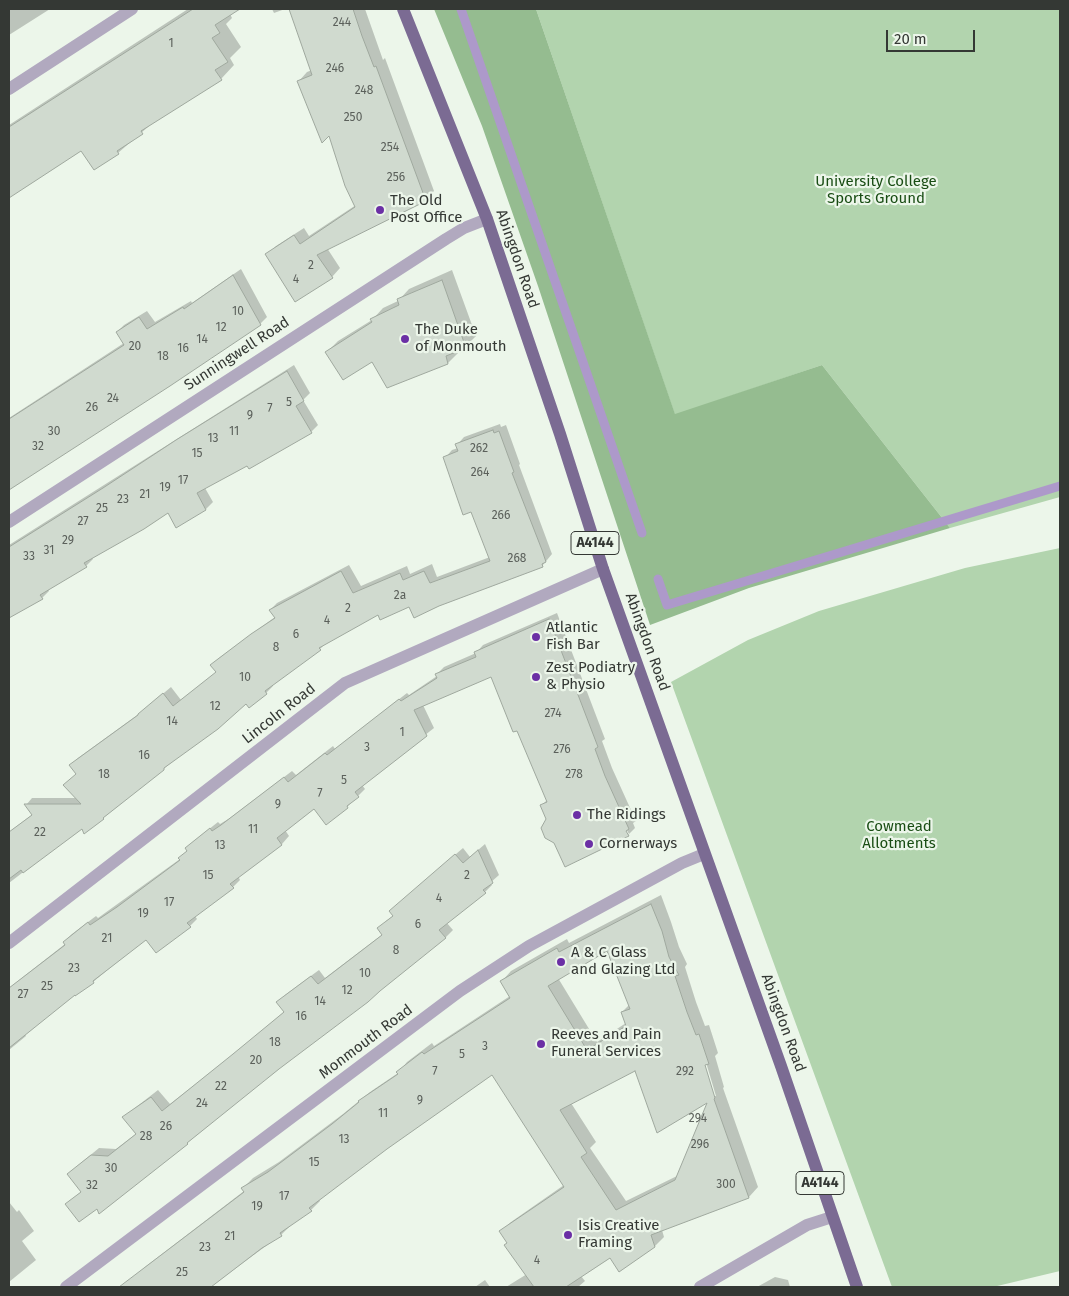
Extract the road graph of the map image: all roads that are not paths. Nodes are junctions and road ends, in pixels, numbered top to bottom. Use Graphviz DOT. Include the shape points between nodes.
graph roads {
  1 [pos="132,9"];
  2 [pos="403,9"];
  3 [pos="9,89"];
  4 [pos="486,218"];
  5 [pos="9,522"];
  6 [pos="603,569"];
  7 [pos="704,854"];
  8 [pos="9,943"];
  9 [pos="832,1217"];
  10 [pos="66,1287"];
  11 [pos="700,1287"];
  12 [pos="857,1287"];
  1 -- 3 [label="street"];
  2 -- 4 [label="main road, Abingdon Road / A4144"];
  4 -- 5 [label="street, Sunningwell Road" via="438,244"];
  4 -- 6 [label="main road, Abingdon Road / A4144"];
  6 -- 7 [label="main road, Abingdon Road / A4144"];
  6 -- 8 [label="street, Lincoln Road" via="346,683"];
  7 -- 9 [label="main road, Abingdon Road / A4144"];
  7 -- 10 [label="street, Monmouth Road" via="529,946 460,992"];
  9 -- 11 [label="street" via="806,1225"];
  9 -- 12 [label="main road, Abingdon Road / A4144"];
}
